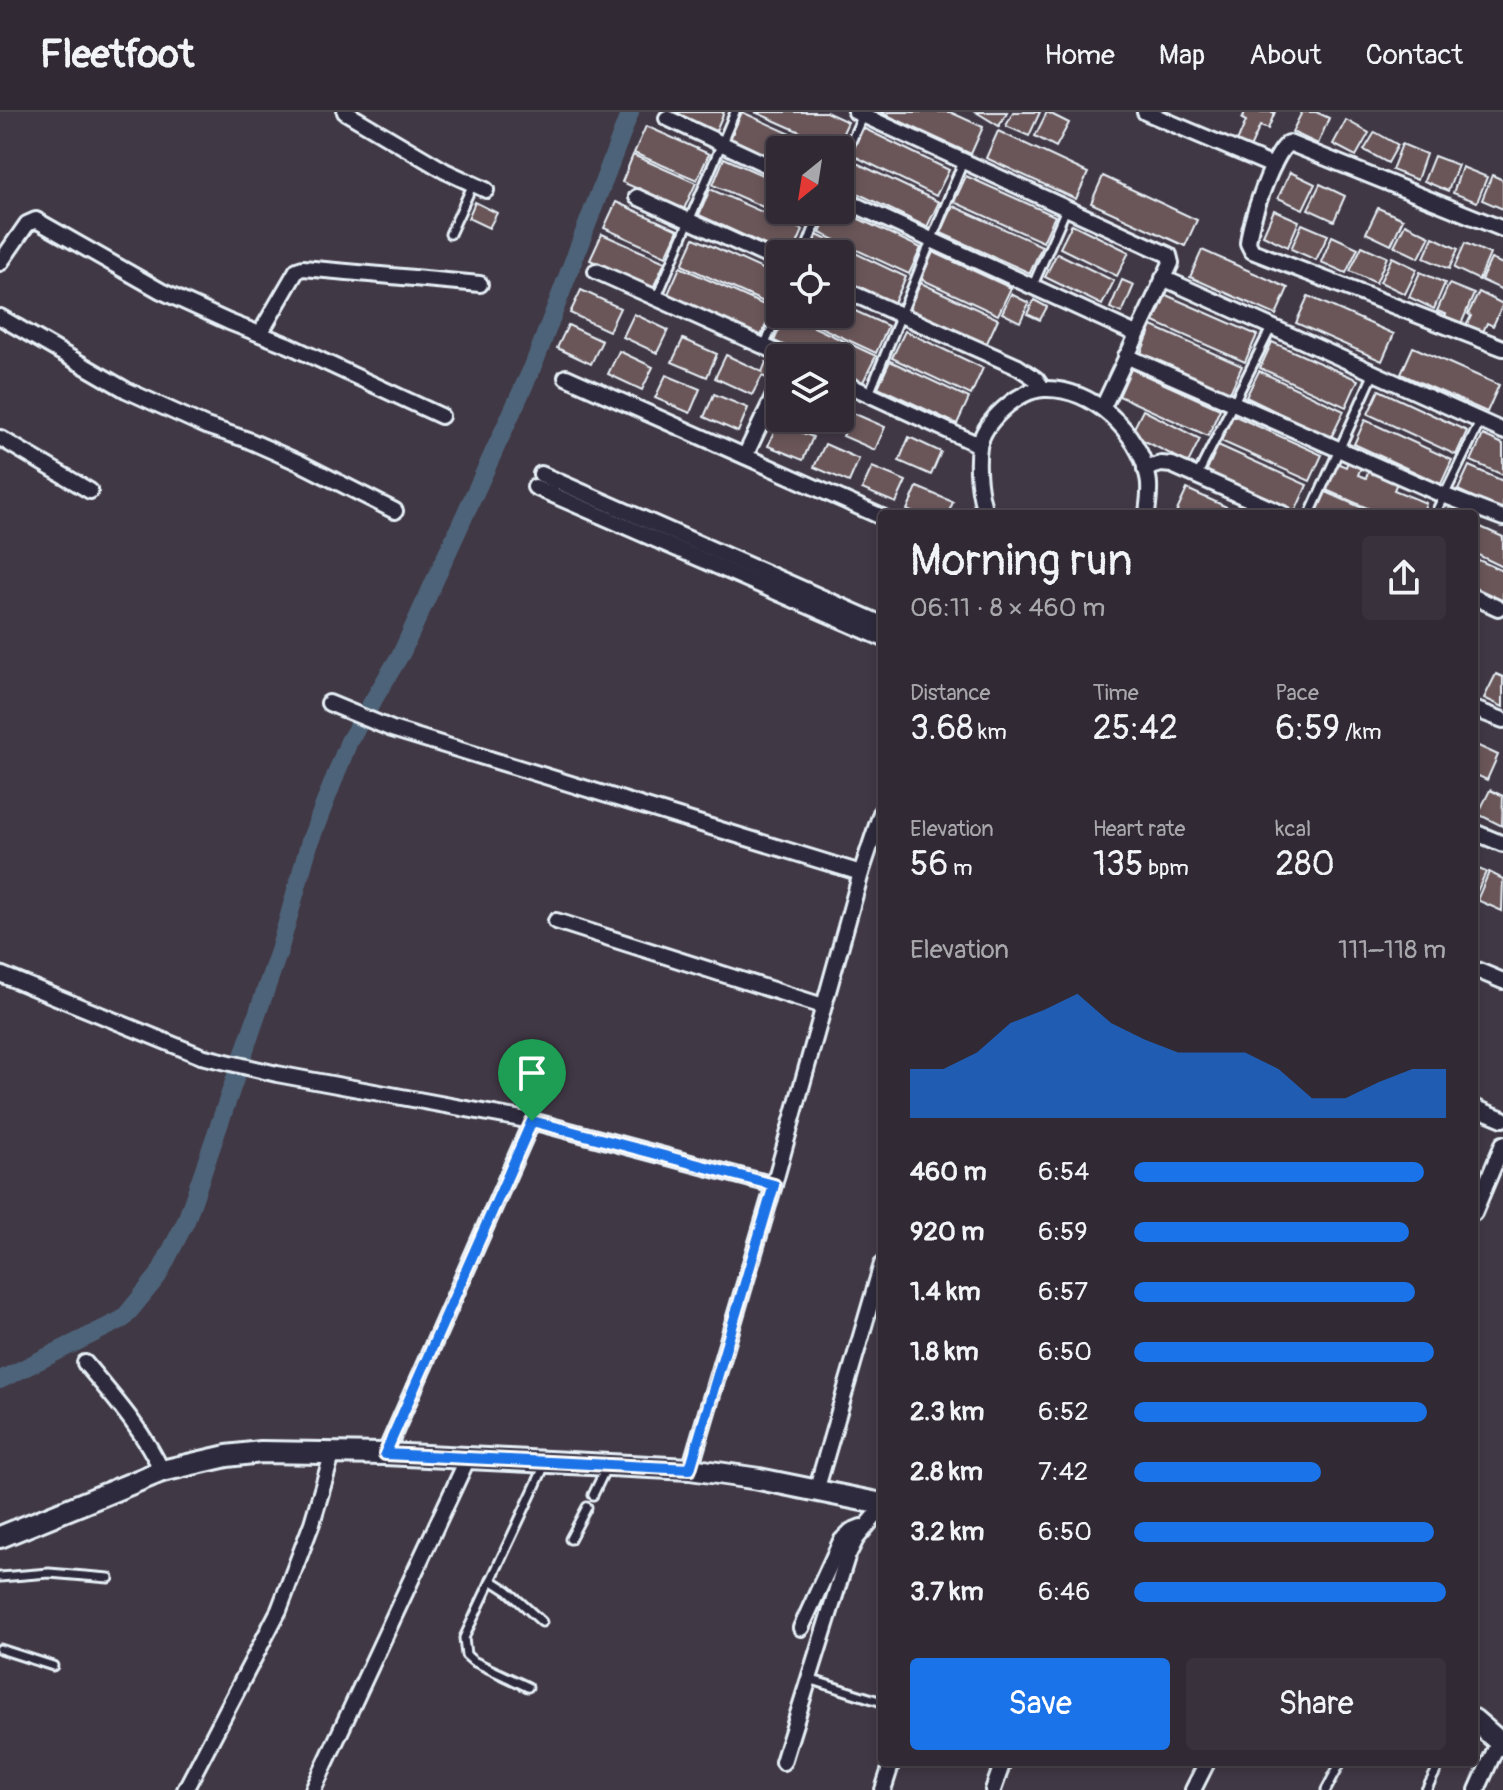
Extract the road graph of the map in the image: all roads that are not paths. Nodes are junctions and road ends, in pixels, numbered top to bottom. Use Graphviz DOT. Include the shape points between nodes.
graph roads {
  1 [pos="345,112"];
  2 [pos="735,112"];
  3 [pos="1145,112"];
  4 [pos="859,114"];
  5 [pos="667,118"];
  6 [pos="851,136"];
  7 [pos="721,143"];
  8 [pos="963,162"];
  9 [pos="766,164"];
  10 [pos="1273,166"];
  11 [pos="479,187"];
  12 [pos="637,197"];
  13 [pos="854,204"];
  14 [pos="1066,207"];
  15 [pos="691,221"];
  16 [pos="1503,229"];
  17 [pos="450,234"];
  18 [pos="932,239"];
  19 [pos="766,256"];
  20 [pos="0,263"];
  21 [pos="596,271"];
  22 [pos="1163,278"];
  23 [pos="480,284"];
  24 [pos="1033,285"];
  25 [pos="854,294"];
  26 [pos="657,297"];
  27 [pos="902,314"];
  28 [pos="0,317"];
  29 [pos="772,328"];
  30 [pos="1271,328"];
  31 [pos="261,332"];
  32 [pos="1136,334"];
  33 [pos="764,346"];
  34 [pos="1503,348"];
  35 [pos="1126,356"];
  36 [pos="1374,373"];
  37 [pos="566,377"];
  38 [pos="854,387"];
  39 [pos="1043,389"];
  40 [pos="869,394"];
  41 [pos="1233,401"];
  42 [pos="1103,407"];
  43 [pos="766,412"];
  44 [pos="441,416"];
  45 [pos="1480,422"];
  46 [pos="1503,431"];
  47 [pos="0,438"];
  48 [pos="979,445"];
  49 [pos="1338,448"];
  50 [pos="745,456"];
  51 [pos="1145,469"];
  52 [pos="1197,476"];
  53 [pos="90,491"];
  54 [pos="1443,495"];
  55 [pos="985,510"];
  56 [pos="1147,510"];
  57 [pos="1274,510"];
  58 [pos="1312,510"];
  59 [pos="1437,510"];
  60 [pos="395,511"];
  61 [pos="878,515"];
  62 [pos="1503,518"];
  63 [pos="1478,599"];
  64 [pos="1498,608"];
  65 [pos="878,622"];
  66 [pos="878,636"];
  67 [pos="336,706"];
  68 [pos="1478,711"];
  69 [pos="1503,720"];
  70 [pos="878,822"];
  71 [pos="1478,834"];
  72 [pos="1503,844"];
  73 [pos="861,873"];
  74 [pos="556,921"];
  75 [pos="1478,971"];
  76 [pos="0,974"];
  77 [pos="1503,981"];
  78 [pos="823,1006"];
  79 [pos="1478,1109"];
  80 [pos="1503,1119"];
  81 [pos="532,1121"];
  82 [pos="1503,1144"];
  83 [pos="774,1185"];
  84 [pos="1478,1203"];
  85 [pos="878,1278"];
  86 [pos="85,1363"];
  87 [pos="333,1452"];
  88 [pos="385,1454"];
  89 [pos="467,1460"];
  90 [pos="547,1462"];
  91 [pos="607,1465"];
  92 [pos="690,1469"];
  93 [pos="162,1471"];
  94 [pos="816,1491"];
  95 [pos="593,1495"];
  96 [pos="878,1505"];
  97 [pos="587,1507"];
  98 [pos="878,1511"];
  99 [pos="866,1526"];
  100 [pos="0,1537"];
  101 [pos="570,1539"];
  102 [pos="0,1577"];
  103 [pos="109,1578"];
  104 [pos="491,1580"];
  105 [pos="542,1622"];
  106 [pos="801,1628"];
  107 [pos="0,1649"];
  108 [pos="53,1666"];
  109 [pos="809,1679"];
  110 [pos="528,1687"];
  111 [pos="878,1701"];
  112 [pos="1478,1723"];
  113 [pos="1501,1743"];
  114 [pos="783,1762"];
  115 [pos="891,1766"];
  116 [pos="1002,1766"];
  117 [pos="1205,1766"];
  118 [pos="1339,1766"];
  119 [pos="1439,1766"];
  120 [pos="185,1790"];
  121 [pos="313,1790"];
  122 [pos="883,1790"];
  123 [pos="993,1790"];
  124 [pos="1193,1790"];
  125 [pos="1326,1790"];
  126 [pos="1426,1790"];
  127 [pos="1477,1790"];
  1 -- 11 [label="street"];
  2 -- 7 [label="lane"];
  3 -- 10 [label="street"];
  4 -- 6 [label="lane"];
  4 -- 8 [label="street"];
  5 -- 7 [label="street"];
  7 -- 9 [label="street"];
  7 -- 15 [label="lane"];
  8 -- 14 [label="street"];
  8 -- 18 [label="lane"];
  10 -- 16 [label="street" via="1282,148 1293,143"];
  10 -- 34 [label="street" via="1248,236 1252,251"];
  11 -- 17 [label="lane"];
  12 -- 15 [label="street"];
  13 -- 18 [label="street"];
  14 -- 22 [label="street" via="1169,255"];
  14 -- 24 [label="lane"];
  15 -- 19 [label="street"];
  15 -- 26 [label="lane"];
  18 -- 24 [label="street"];
  18 -- 27 [label="lane"];
  20 -- 31 [label="street" via="27,224 36,220 161,291"];
  21 -- 26 [label="street"];
  22 -- 30 [label="street"];
  22 -- 32 [label="street"];
  23 -- 31 [label="street" via="303,268"];
  24 -- 32 [label="street"];
  25 -- 27 [label="street"];
  26 -- 33 [label="street"];
  27 -- 39 [label="street" via="1018,367"];
  27 -- 40 [label="lane"];
  28 -- 60 [label="street" via="126,390 300,463"];
  29 -- 33 [label="lane"];
  30 -- 36 [label="street"];
  30 -- 41 [label="lane"];
  31 -- 44 [label="street"];
  32 -- 35 [label="street"];
  35 -- 41 [label="street"];
  35 -- 42 [label="street"];
  36 -- 45 [label="street"];
  36 -- 49 [label="lane"];
  37 -- 50 [label="street"];
  38 -- 40 [label="street"];
  39 -- 42 [label="street"];
  39 -- 48 [label="street" via="1016,398 993,420"];
  40 -- 48 [label="street"];
  41 -- 49 [label="street"];
  41 -- 52 [label="lane"];
  42 -- 51 [label="street" via="1137,449"];
  43 -- 50 [label="street"];
  45 -- 46 [label="street"];
  45 -- 54 [label="lane"];
  47 -- 53 [label="street"];
  48 -- 55 [label="street"];
  49 -- 54 [label="street"];
  49 -- 58 [label="lane"];
  50 -- 61 [label="street"];
  51 -- 52 [label="street" via="1172,465"];
  51 -- 56 [label="street"];
  52 -- 57 [label="street"];
  54 -- 59 [label="lane"];
  54 -- 62 [label="street"];
  63 -- 64 [label="street"];
  65 -- 66 [label="street" via="538,480"];
  67 -- 73 [label="street" via="373,722"];
  68 -- 69 [label="street"];
  70 -- 73 [label="street"];
  71 -- 72 [label="street"];
  73 -- 78 [label="street"];
  74 -- 78 [label="street"];
  75 -- 77 [label="street"];
  76 -- 81 [label="street" via="201,1056"];
  78 -- 83 [label="street"];
  79 -- 80 [label="street"];
  81 -- 83 [label="street"];
  81 -- 88 [label="street"];
  82 -- 84 [label="street"];
  83 -- 92 [label="street"];
  85 -- 94 [label="street"];
  86 -- 93 [label="street" via="149,1442"];
  87 -- 88 [label="street"];
  87 -- 93 [label="street" via="261,1452"];
  87 -- 120 [label="street" via="279,1610"];
  88 -- 89 [label="street"];
  89 -- 90 [label="street"];
  89 -- 121 [label="street"];
  90 -- 91 [label="street"];
  90 -- 104 [label="lane"];
  91 -- 92 [label="street"];
  91 -- 95 [label="lane"];
  92 -- 94 [label="street"];
  93 -- 100 [label="street"];
  94 -- 96 [label="street"];
  97 -- 101 [label="lane"];
  98 -- 99 [label="street"];
  99 -- 106 [label="street" via="841,1541"];
  99 -- 109 [label="street" via="847,1557"];
  102 -- 103 [label="lane" via="49,1573"];
  104 -- 105 [label="lane"];
  104 -- 110 [label="lane" via="463,1647 473,1661"];
  107 -- 108 [label="lane"];
  109 -- 111 [label="lane"];
  109 -- 114 [label="street"];
  112 -- 113 [label="street"];
  113 -- 127 [label="street"];
  115 -- 122 [label="street"];
  116 -- 123 [label="street"];
  117 -- 124 [label="street"];
  118 -- 125 [label="lane"];
  119 -- 126 [label="lane"];
}
